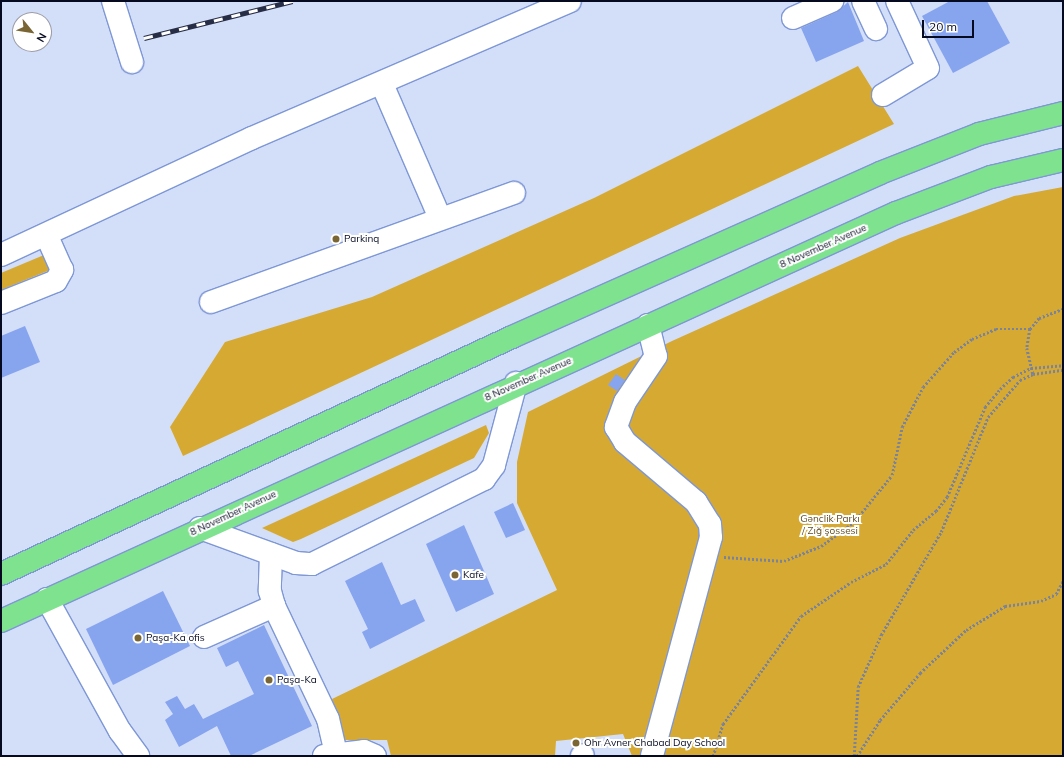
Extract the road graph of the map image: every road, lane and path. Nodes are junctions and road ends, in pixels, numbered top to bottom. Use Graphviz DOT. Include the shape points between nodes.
graph roads {
  1 [pos="113,1"];
  2 [pos="570,1"];
  3 [pos="832,1"];
  4 [pos="863,1"];
  5 [pos="901,2"];
  6 [pos="793,18"];
  7 [pos="876,29"];
  8 [pos="132,62"];
  9 [pos="382,84"];
  10 [pos="883,95"];
  11 [pos="1063,113"];
  12 [pos="1063,160"];
  13 [pos="514,193"];
  14 [pos="440,218"];
  15 [pos="47,236"];
  16 [pos="1,255"];
  17 [pos="211,302"];
  18 [pos="1,303"];
  19 [pos="1063,309"];
  20 [pos="648,325"];
  21 [pos="1030,329"];
  22 [pos="1063,365"];
  23 [pos="1031,368"];
  24 [pos="1063,370"];
  25 [pos="1033,374"];
  26 [pos="516,383"];
  27 [pos="200,528"];
  28 [pos="271,554"];
  29 [pos="720,555"];
  30 [pos="1,574"];
  31 [pos="1063,581"];
  32 [pos="47,600"];
  33 [pos="274,606"];
  34 [pos="1,621"];
  35 [pos="204,637"];
  36 [pos="135,755"];
  37 [pos="330,755"];
  38 [pos="375,756"];
  39 [pos="652,756"];
  40 [pos="713,756"];
  41 [pos="855,756"];
  1 -- 8 [label="street"];
  2 -- 9 [label="street"];
  3 -- 6 [label="street"];
  4 -- 7 [label="street"];
  5 -- 10 [label="street" via="928,68"];
  9 -- 14 [label="street"];
  9 -- 15 [label="street" via="252,138"];
  11 -- 30 [label="highway" via="979,134 880,173 520,334"];
  12 -- 20 [label="highway, 8 November Avenue" via="1020,169 942,193"];
  13 -- 14 [label="street"];
  14 -- 17 [label="street"];
  15 -- 16 [label="street"];
  15 -- 18 [label="street" via="62,270 56,281"];
  19 -- 21 [label="path" via="1039,318"];
  20 -- 26 [label="highway, 8 November Avenue"];
  20 -- 39 [label="street" via="656,356 625,402 616,427 626,442 696,502 710,524 712,537"];
  21 -- 23 [label="path" via="1027,338"];
  21 -- 29 [label="path" via="989,331 954,352 936,368 902,427 892,475 870,506 837,535 805,555 784,560 748,560"];
  22 -- 23 [label="path"];
  23 -- 25 [label="path"];
  23 -- 40 [label="path" via="1013,377 985,407 947,497 936,511 905,539 886,564 851,582 800,616 723,724"];
  24 -- 25 [label="path"];
  25 -- 41 [label="path" via="1010,388 988,416 941,532 881,635 858,687"];
  26 -- 27 [label="highway, 8 November Avenue"];
  26 -- 28 [label="street" via="494,465 484,479 312,564 296,563"];
  27 -- 28 [label="street"];
  27 -- 32 [label="highway, 8 November Avenue"];
  28 -- 33 [label="street" via="270,591"];
  31 -- 41 [label="path" via="1056,594 1041,601 1005,606 966,630 920,673 880,720"];
  32 -- 34 [label="highway, 8 November Avenue"];
  32 -- 36 [label="street"];
  33 -- 35 [label="street"];
  33 -- 37 [label="street" via="328,720"];
  37 -- 38 [label="street" via="364,752"];
}
